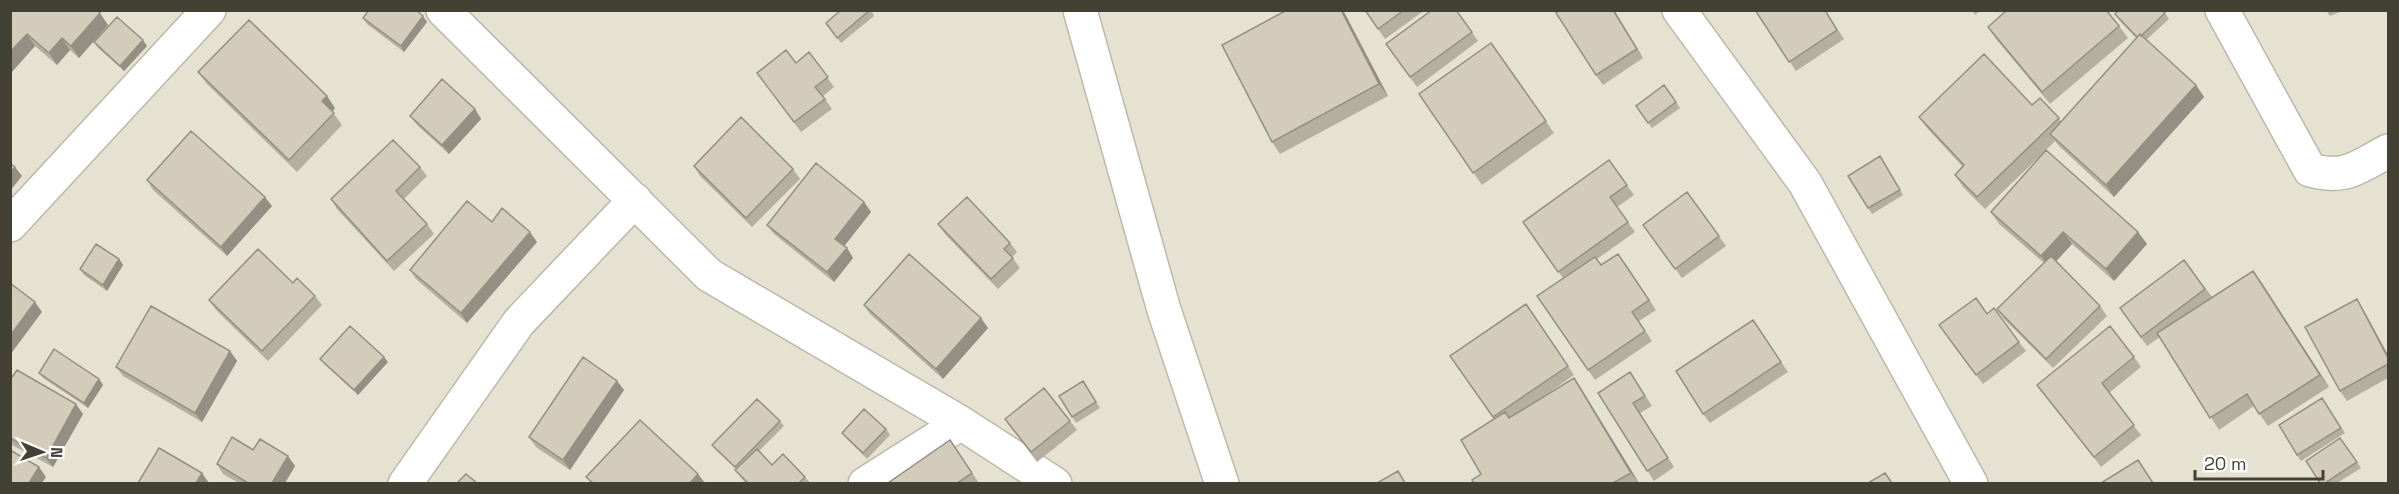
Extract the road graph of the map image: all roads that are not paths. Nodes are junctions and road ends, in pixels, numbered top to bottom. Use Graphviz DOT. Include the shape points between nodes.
graph roads {
  1 [pos="209,10"];
  2 [pos="443,10"];
  3 [pos="1080,10"];
  4 [pos="1679,10"];
  5 [pos="2222,10"];
  6 [pos="2388,151"];
  7 [pos="635,200"];
  8 [pos="10,225"];
  9 [pos="961,423"];
  10 [pos="405,483"];
  11 [pos="864,483"];
  12 [pos="1055,483"];
  13 [pos="1222,483"];
  14 [pos="1971,483"];
  1 -- 8 [label="street"];
  2 -- 7 [label="street"];
  3 -- 13 [label="street" via="1164,310"];
  4 -- 14 [label="street" via="1805,183"];
  5 -- 6 [label="street" via="2310,170 2330,176 2350,172"];
  7 -- 9 [label="street" via="709,275"];
  7 -- 10 [label="street" via="519,322"];
  9 -- 11 [label="street"];
  9 -- 12 [label="street"];
}
